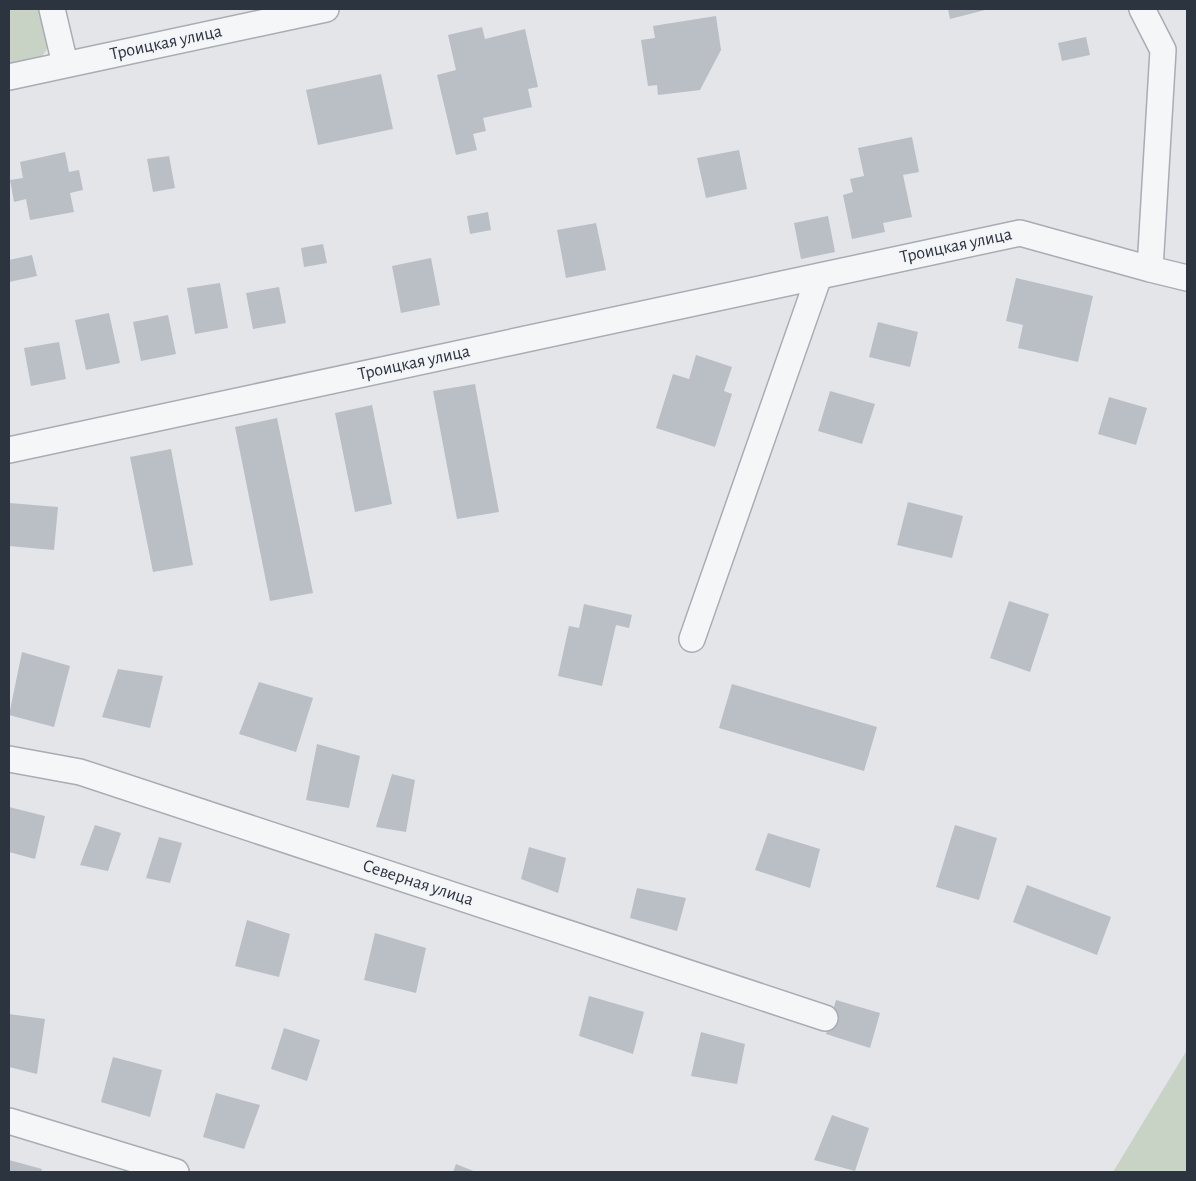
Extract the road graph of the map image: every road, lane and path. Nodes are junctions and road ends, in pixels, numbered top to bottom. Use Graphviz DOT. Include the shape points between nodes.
graph roads {
  1 [pos="52,9"];
  2 [pos="326,9"];
  3 [pos="1142,9"];
  4 [pos="65,64"];
  5 [pos="9,77"];
  6 [pos="1150,269"];
  7 [pos="819,276"];
  8 [pos="1187,278"];
  9 [pos="9,450"];
  10 [pos="692,639"];
  11 [pos="9,760"];
  12 [pos="825,1018"];
  13 [pos="9,1121"];
  14 [pos="176,1172"];
  1 -- 4 [label="street"];
  2 -- 4 [label="street, Троицкая улица"];
  3 -- 6 [label="street" via="1164,50"];
  4 -- 5 [label="street, Троицкая улица"];
  6 -- 7 [label="street, Троицкая улица" via="1020,233"];
  6 -- 8 [label="street, Троицкая улица"];
  7 -- 9 [label="street, Троицкая улица"];
  7 -- 10 [label="street"];
  11 -- 12 [label="street, Северная улица" via="80,772"];
  13 -- 14 [label="street"];
}
